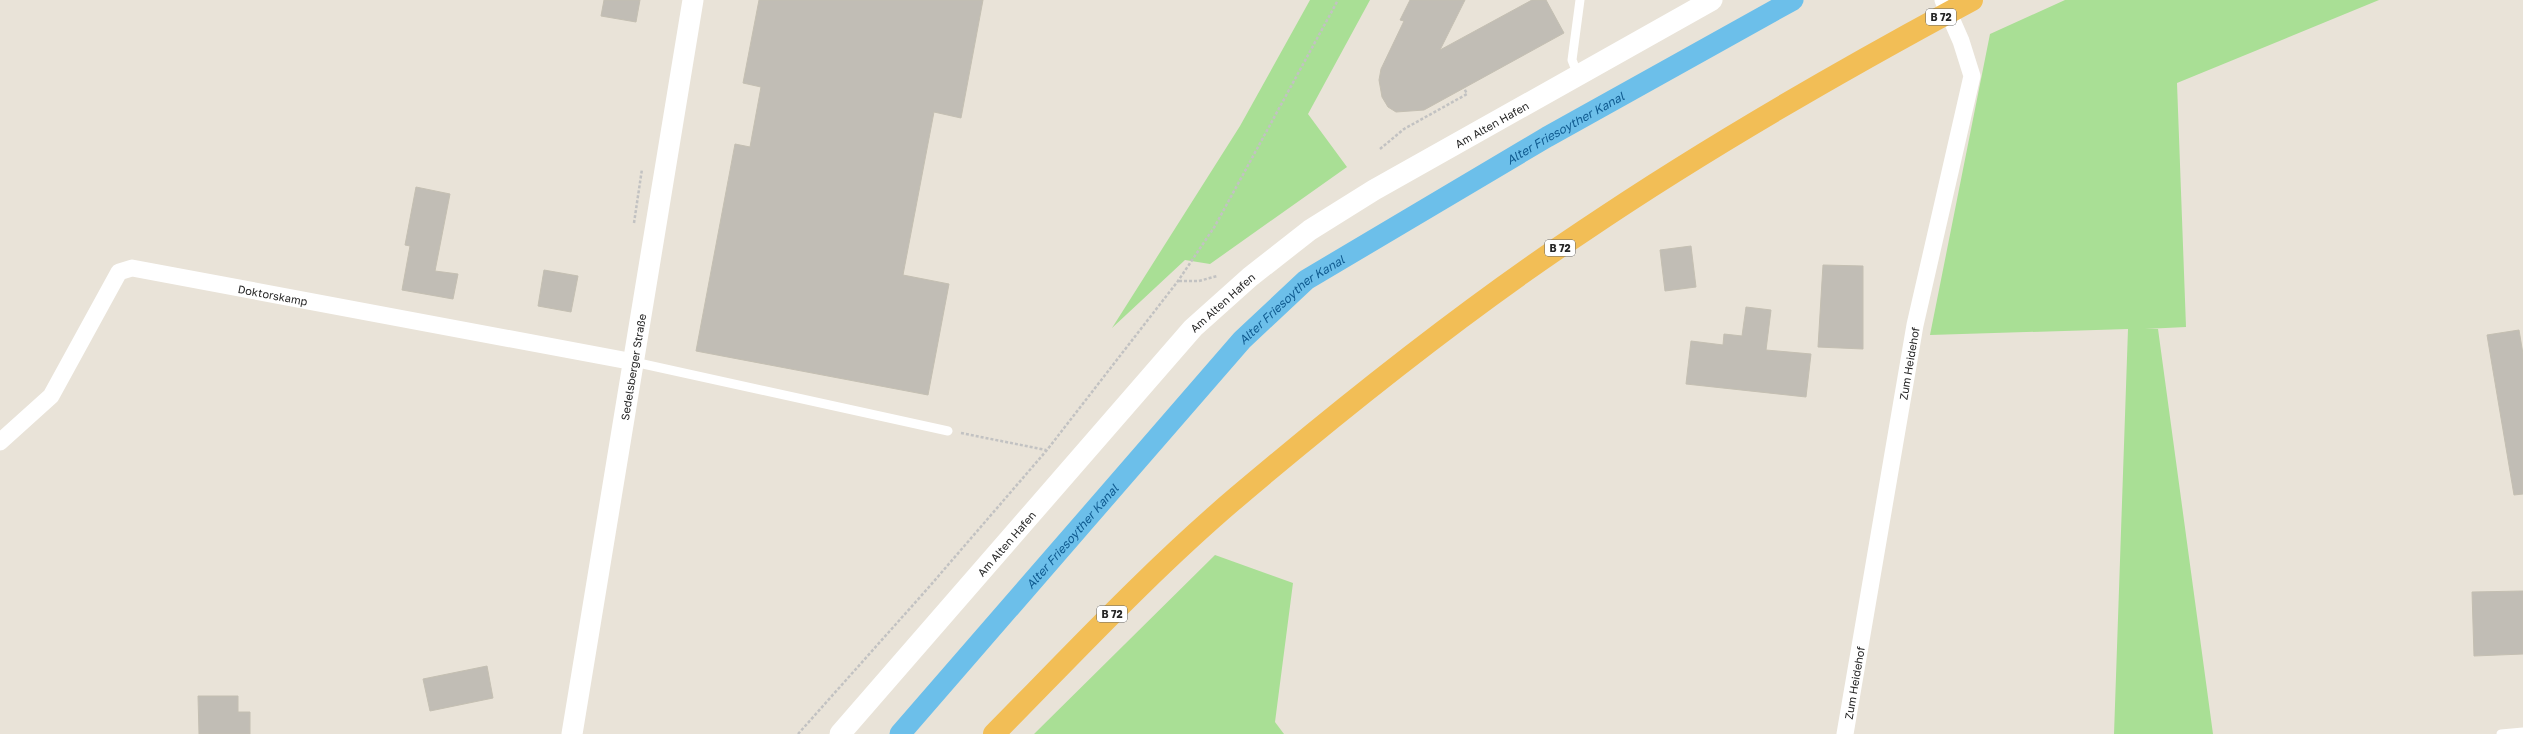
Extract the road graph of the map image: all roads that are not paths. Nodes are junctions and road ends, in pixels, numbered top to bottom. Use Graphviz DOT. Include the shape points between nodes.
graph roads {
  1 [pos="693,0"];
  2 [pos="1580,0"];
  3 [pos="1712,0"];
  4 [pos="1943,0"];
  5 [pos="1972,0"];
  6 [pos="1578,75"];
  7 [pos="634,362"];
  8 [pos="948,431"];
  9 [pos="0,442"];
  10 [pos="2523,732"];
  11 [pos="572,734"];
  12 [pos="840,734"];
  13 [pos="994,734"];
  14 [pos="1845,734"];
  15 [pos="2501,734"];
  1 -- 7 [label="street, Sedelsberger Straße"];
  2 -- 6 [label="lane" via="1572,60"];
  3 -- 6 [label="street, Am Alten Hafen"];
  4 -- 14 [label="street, Zum Heidehof" via="1961,41 1972,76 1915,325"];
  5 -- 13 [label="highway, B 72" via="1754,124 1584,230 1408,358 1235,499 1141,585"];
  6 -- 12 [label="street, Am Alten Hafen" via="1374,190 1310,230 1250,276 1193,328"];
  7 -- 8 [label="lane"];
  7 -- 9 [label="street, Doktorskamp" via="132,268 119,272 51,396"];
  7 -- 11 [label="street, Sedelsberger Straße"];
  10 -- 15 [label="lane"];
}
